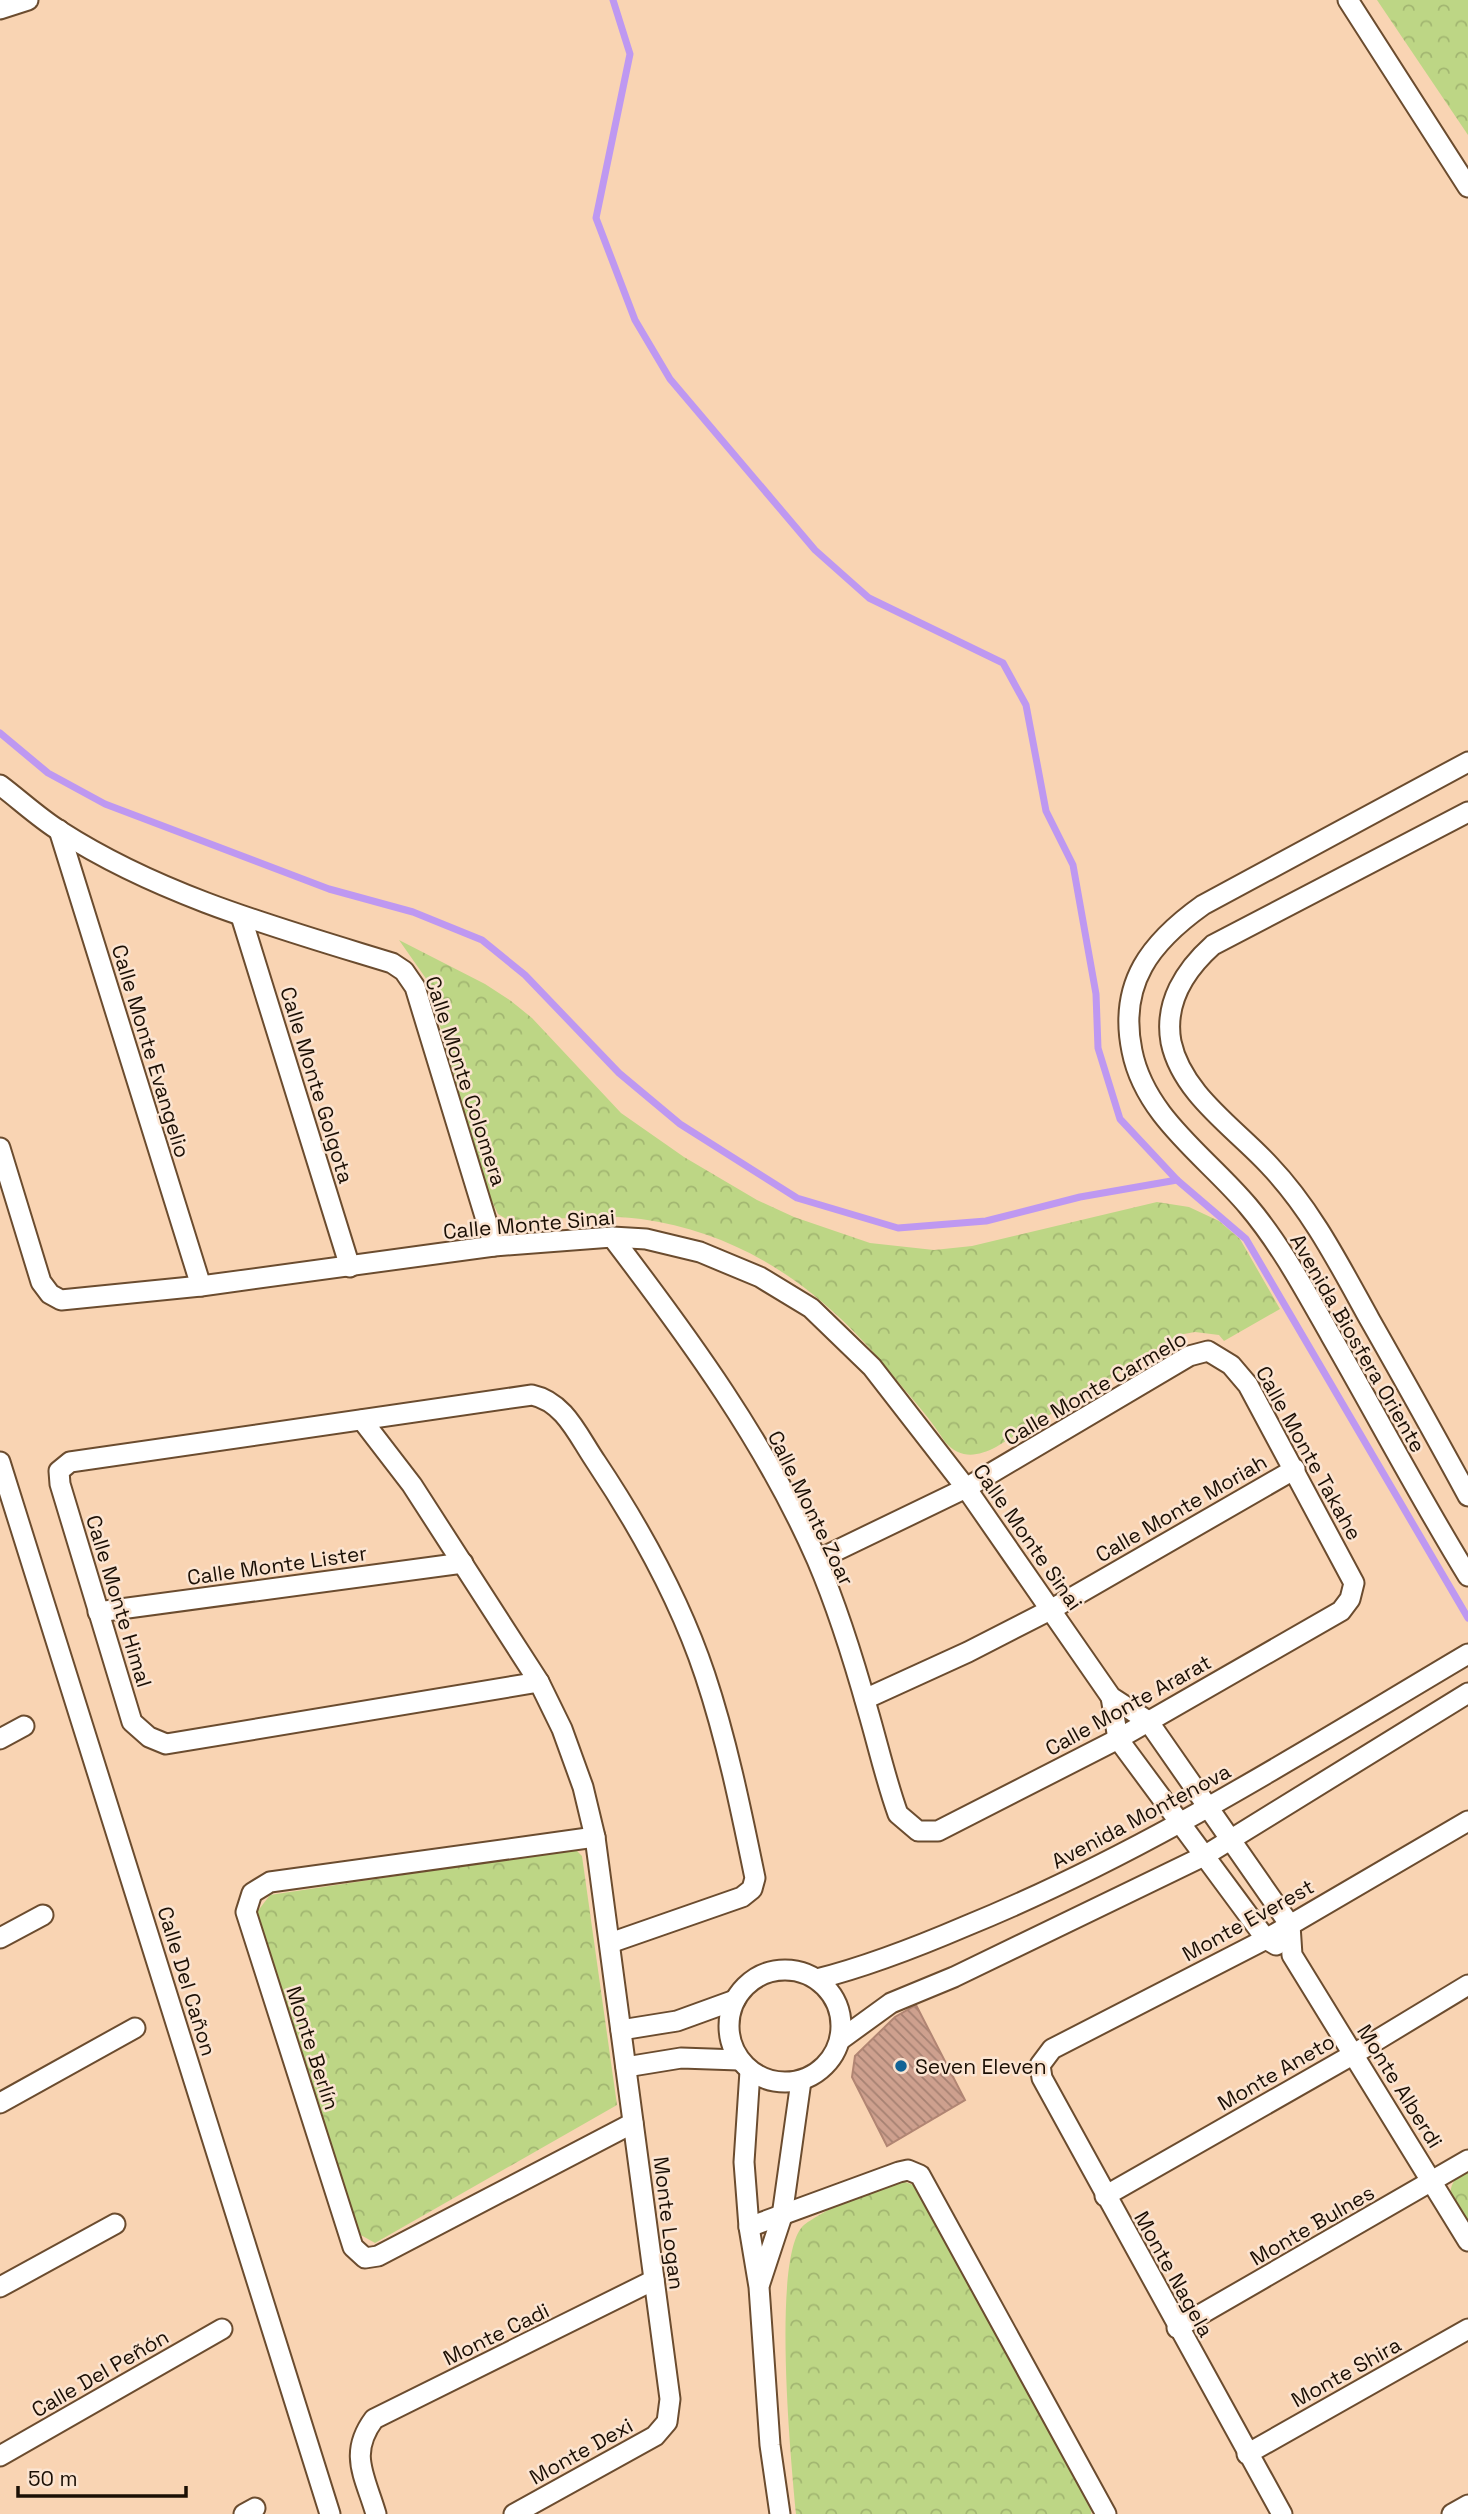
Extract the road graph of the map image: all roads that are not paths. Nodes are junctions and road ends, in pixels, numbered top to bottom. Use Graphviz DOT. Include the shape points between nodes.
graph roads {
  1 [pos="28,0"];
  2 [pos="1348,0"];
  3 [pos="0,9"];
  4 [pos="1468,187"];
  5 [pos="1468,762"];
  6 [pos="0,785"];
  7 [pos="1468,812"];
  8 [pos="59,830"];
  9 [pos="241,916"];
  10 [pos="0,1148"];
  11 [pos="612,1237"];
  12 [pos="494,1246"];
  13 [pos="350,1267"];
  14 [pos="201,1286"];
  15 [pos="1208,1351"];
  16 [pos="362,1420"];
  17 [pos="0,1462"];
  18 [pos="1295,1469"];
  19 [pos="966,1488"];
  20 [pos="1468,1496"];
  21 [pos="817,1560"];
  22 [pos="463,1563"];
  23 [pos="1468,1576"];
  24 [pos="1353,1590"];
  25 [pos="1052,1609"];
  26 [pos="98,1612"];
  27 [pos="1468,1654"];
  28 [pos="539,1682"];
  29 [pos="1468,1692"];
  30 [pos="1111,1697"];
  31 [pos="865,1699"];
  32 [pos="1148,1721"];
  33 [pos="24,1726"];
  34 [pos="0,1739"];
  35 [pos="1118,1739"];
  36 [pos="1208,1808"];
  37 [pos="1468,1821"];
  38 [pos="1181,1825"];
  39 [pos="910,1827"];
  40 [pos="595,1837"];
  41 [pos="1230,1839"];
  42 [pos="1204,1856"];
  43 [pos="43,1916"];
  44 [pos="1290,1925"];
  45 [pos="0,1938"];
  46 [pos="1266,1939"];
  47 [pos="610,1942"];
  48 [pos="1292,1955"];
  49 [pos="817,1979"];
  50 [pos="1468,1985"];
  51 [pos="735,2000"];
  52 [pos="135,2028"];
  53 [pos="621,2029"];
  54 [pos="840,2040"];
  55 [pos="1047,2053"];
  56 [pos="1354,2054"];
  57 [pos="745,2066"];
  58 [pos="626,2067"];
  59 [pos="801,2081"];
  60 [pos="0,2103"];
  61 [pos="633,2123"];
  62 [pos="1468,2160"];
  63 [pos="1433,2182"];
  64 [pos="1105,2196"];
  65 [pos="782,2216"];
  66 [pos="115,2224"];
  67 [pos="749,2227"];
  68 [pos="1468,2241"];
  69 [pos="654,2280"];
  70 [pos="0,2287"];
  71 [pos="758,2287"];
  72 [pos="1177,2328"];
  73 [pos="222,2329"];
  74 [pos="1468,2329"];
  75 [pos="667,2422"];
  76 [pos="1247,2454"];
  77 [pos="0,2456"];
  78 [pos="1468,2505"];
  79 [pos="330,2514"];
  80 [pos="376,2514"];
  81 [pos="514,2514"];
  82 [pos="780,2514"];
  83 [pos="1106,2514"];
  84 [pos="1282,2514"];
  85 [pos="1452,2514"];
  1 -- 3 [label="street"];
  2 -- 4 [label="street"];
  5 -- 23 [label="street, Avenida Biosfera Oriente" via="1203,905 1173,926 1143,963 1131,993 1128,1019 1140,1078 1158,1108 1272,1238"];
  6 -- 8 [label="street"];
  7 -- 20 [label="street, Avenida Biosfera Oriente" via="1213,945 1194,961 1178,985 1171,1041 1187,1079 1268,1163 1309,1214"];
  8 -- 9 [label="street" via="151,879"];
  8 -- 14 [label="street, Calle Monte Evangelio"];
  9 -- 12 [label="street, Calle Monte Colomera" via="392,963 404,971 415,987"];
  9 -- 13 [label="street, Calle Monte Golgota"];
  10 -- 14 [label="street, Calle Monte Sinai" via="44,1289 55,1298 66,1301"];
  11 -- 12 [label="street, Calle Monte Sinai"];
  11 -- 19 [label="street, Calle Monte Sinai" via="700,1252 760,1277 811,1308 872,1367"];
  11 -- 21 [label="street, Calle Monte Zoar" via="732,1404"];
  12 -- 13 [label="street, Calle Monte Sinai"];
  13 -- 14 [label="street, Calle Monte Sinai"];
  15 -- 18 [label="street, Calle Monte Takahe" via="1239,1373"];
  15 -- 19 [label="street, Calle Monte Carmelo" via="1189,1356"];
  16 -- 22 [label="street, Monte Logan"];
  16 -- 26 [label="street, Calle Monte Himal" via="69,1462 59,1471"];
  16 -- 47 [label="street" via="532,1395 550,1399 609,1482 660,1569 705,1674 736,1783 755,1878 752,1889 742,1897"];
  17 -- 79 [label="street, Calle Del Cañon"];
  18 -- 24 [label="street, Calle Monte Takahe" via="1352,1575"];
  18 -- 25 [label="street, Calle Monte Moriah"];
  19 -- 21 [label="street, Calle Monte Carmelo"];
  19 -- 25 [label="street, Calle Monte Sinai"];
  21 -- 31 [label="street, Calle Monte Zoar"];
  22 -- 26 [label="street, Calle Monte Lister"];
  22 -- 28 [label="street, Monte Logan"];
  24 -- 32 [label="street, Calle Monte Ararat" via="1341,1611"];
  25 -- 30 [label="street, Calle Monte Sinai"];
  25 -- 31 [label="street, Calle Monte Moriah"];
  26 -- 28 [label="street, Calle Monte Himal" via="132,1722 166,1744"];
  27 -- 36 [label="street, Avenida Montenova"];
  28 -- 40 [label="street, Monte Logan" via="583,1787"];
  29 -- 41 [label="street"];
  30 -- 32 [label="street"];
  30 -- 35 [label="street"];
  31 -- 39 [label="street, Calle Monte Zoar" via="893,1801"];
  32 -- 35 [label="street, Calle Monte Ararat"];
  32 -- 36 [label="street"];
  33 -- 34 [label="street"];
  35 -- 38 [label="street"];
  35 -- 39 [label="street, Calle Monte Ararat" via="938,1831 924,1833"];
  36 -- 38 [label="street, Avenida Montenova"];
  36 -- 41 [label="street"];
  37 -- 44 [label="street, Monte Everest"];
  38 -- 42 [label="street"];
  38 -- 49 [label="street, Avenida Montenova" via="1039,1897 868,1966"];
  40 -- 47 [label="street, Monte Logan"];
  40 -- 61 [label="street, Monte Berlín" via="270,1882 252,1893 246,1912 353,2248 365,2258 378,2256"];
  41 -- 42 [label="street"];
  41 -- 44 [label="street"];
  42 -- 46 [label="street"];
  42 -- 54 [label="street" via="891,2003"];
  43 -- 45 [label="street"];
  44 -- 46 [label="street, Monte Everest"];
  44 -- 48 [label="street"];
  46 -- 48 [label="street"];
  46 -- 55 [label="street, Monte Everest"];
  47 -- 53 [label="street, Monte Logan"];
  48 -- 56 [label="street, Monte Alberdi"];
  49 -- 51 [label="street" via="787,1969 771,1971 744,1987"];
  49 -- 54 [label="street" via="838,2006"];
  50 -- 56 [label="street, Monte Aneto"];
  51 -- 53 [label="street" via="677,2021"];
  51 -- 57 [label="street" via="728,2031"];
  52 -- 60 [label="street"];
  53 -- 58 [label="street, Monte Logan"];
  54 -- 59 [label="street" via="825,2066"];
  55 -- 64 [label="street, Monte Nagela" via="1040,2065 1042,2078"];
  56 -- 63 [label="street, Monte Alberdi"];
  56 -- 64 [label="street, Monte Aneto"];
  57 -- 58 [label="street" via="681,2058"];
  57 -- 59 [label="street" via="766,2080"];
  57 -- 67 [label="street"];
  58 -- 61 [label="street, Monte Logan"];
  59 -- 65 [label="street"];
  61 -- 69 [label="street, Monte Logan"];
  62 -- 63 [label="street, Monte Bulnes"];
  63 -- 68 [label="street, Monte Alberdi"];
  63 -- 72 [label="street, Monte Bulnes"];
  64 -- 72 [label="street, Monte Nagela"];
  65 -- 67 [label="street"];
  65 -- 71 [label="street"];
  65 -- 83 [label="street" via="899,2172 920,2175"];
  66 -- 70 [label="street"];
  67 -- 71 [label="street"];
  69 -- 75 [label="street, Monte Logan" via="670,2399"];
  69 -- 80 [label="street, Monte Cadi" via="374,2419 358,2451"];
  71 -- 82 [label="street"];
  72 -- 76 [label="street, Monte Nagela"];
  73 -- 77 [label="street, Calle Del Peñón"];
  74 -- 76 [label="street, Monte Shira"];
  75 -- 81 [label="street, Monte Dexi" via="655,2436"];
  76 -- 84 [label="street, Monte Nagela"];
  78 -- 85 [label="street"];
}
